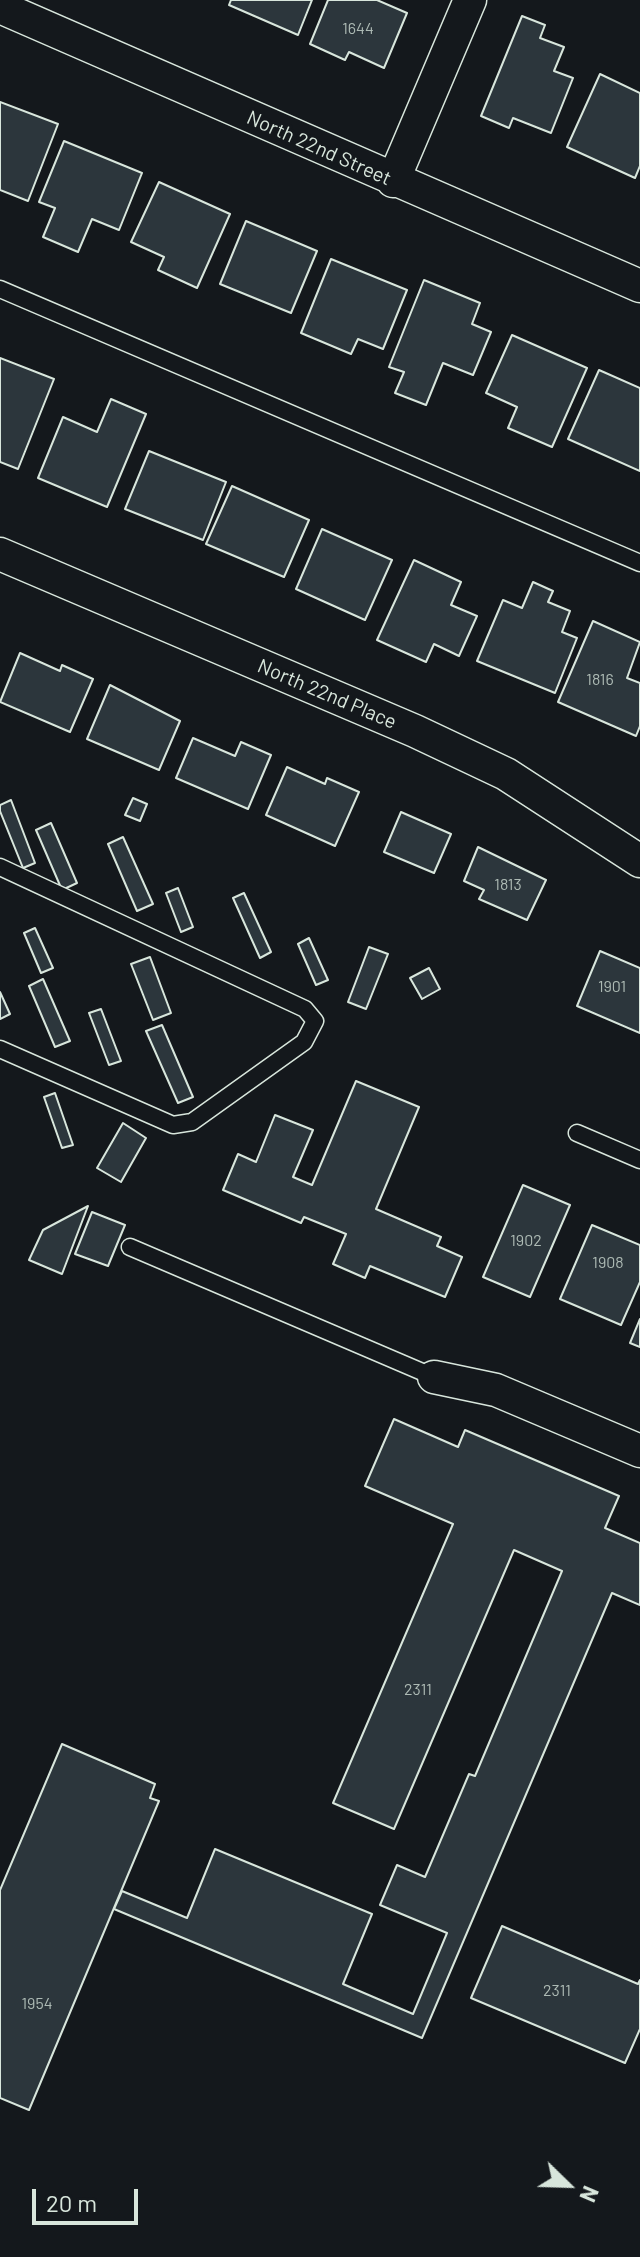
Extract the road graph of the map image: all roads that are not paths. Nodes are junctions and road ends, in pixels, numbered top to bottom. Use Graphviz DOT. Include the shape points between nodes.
graph roads {
  1 [pos="470,0"];
  2 [pos="0,7"];
  3 [pos="393,181"];
  4 [pos="640,286"];
  5 [pos="0,289"];
  6 [pos="0,554"];
  7 [pos="640,563"];
  8 [pos="640,861"];
  9 [pos="0,867"];
  10 [pos="0,1049"];
  11 [pos="577,1133"];
  12 [pos="640,1160"];
  13 [pos="130,1247"];
  14 [pos="434,1377"];
  15 [pos="640,1451"];
  1 -- 3 [label="street"];
  2 -- 3 [label="street, North 22nd Street"];
  3 -- 4 [label="street, North 22nd Street"];
  5 -- 7 [label="lane"];
  6 -- 8 [label="street, North 22nd Place" via="493,768"];
  9 -- 10 [label="lane" via="305,1009 315,1021 304,1042 192,1122 173,1125"];
  11 -- 12 [label="lane"];
  13 -- 14 [label="lane"];
  14 -- 15 [label="street" via="496,1390"];
}
